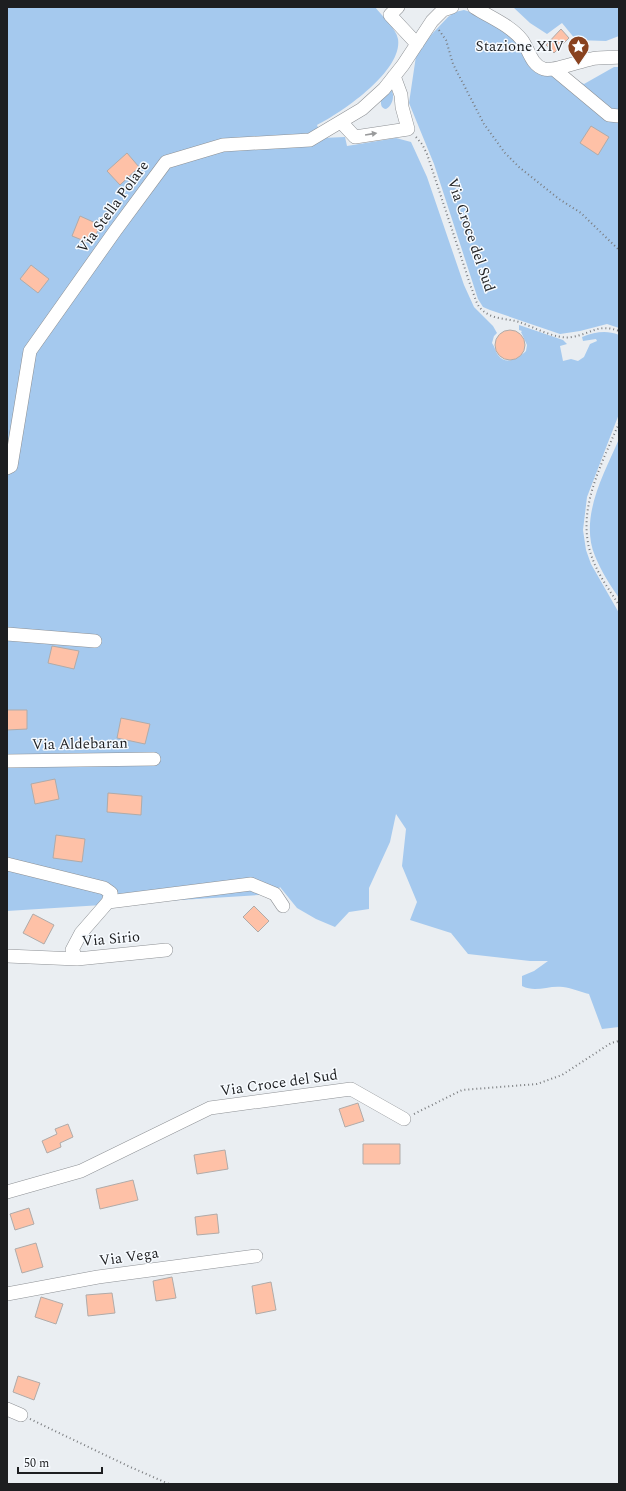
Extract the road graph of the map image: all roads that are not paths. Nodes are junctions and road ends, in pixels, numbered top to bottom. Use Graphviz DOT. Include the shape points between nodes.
graph roads {
  1 [pos="398,7"];
  2 [pos="452,7"];
  3 [pos="474,7"];
  4 [pos="417,44"];
  5 [pos="619,57"];
  6 [pos="555,70"];
  7 [pos="394,76"];
  8 [pos="619,116"];
  9 [pos="341,122"];
  10 [pos="7,468"];
  11 [pos="7,634"];
  12 [pos="95,641"];
  13 [pos="154,759"];
  14 [pos="7,761"];
  15 [pos="7,864"];
  16 [pos="108,902"];
  17 [pos="283,906"];
  18 [pos="166,950"];
  19 [pos="7,956"];
  20 [pos="77,959"];
  21 [pos="404,1119"];
  22 [pos="7,1192"];
  23 [pos="256,1256"];
  24 [pos="7,1294"];
  25 [pos="7,1410"];
  26 [pos="21,1415"];
  1 -- 4 [label="street" via="390,15"];
  2 -- 4 [label="street, Via Stella Polare" via="443,10 432,21"];
  3 -- 6 [label="street" via="516,33 536,64 544,70"];
  4 -- 7 [label="street, Via Stella Polare"];
  5 -- 6 [label="street" via="593,59"];
  6 -- 8 [label="street" via="609,114"];
  7 -- 9 [label="street, Via Stella Polare" via="362,109"];
  9 -- 7 [label="street, one-way" via="355,137 408,129"];
  9 -- 10 [label="street, Via Stella Polare" via="310,140 223,145 166,162 30,351 11,466"];
  11 -- 12 [label="street"];
  13 -- 14 [label="street, Via Aldebaran"];
  15 -- 16 [label="street" via="104,888 111,893"];
  16 -- 17 [label="street" via="251,884 275,894"];
  16 -- 20 [label="street, Via Sirio" via="81,933 72,950"];
  18 -- 20 [label="street, Via Sirio"];
  19 -- 20 [label="street"];
  21 -- 22 [label="street, Via Croce del Sud" via="351,1089 210,1108 81,1171"];
  23 -- 24 [label="street, Via Vega" via="98,1278"];
  25 -- 26 [label="street"];
}
